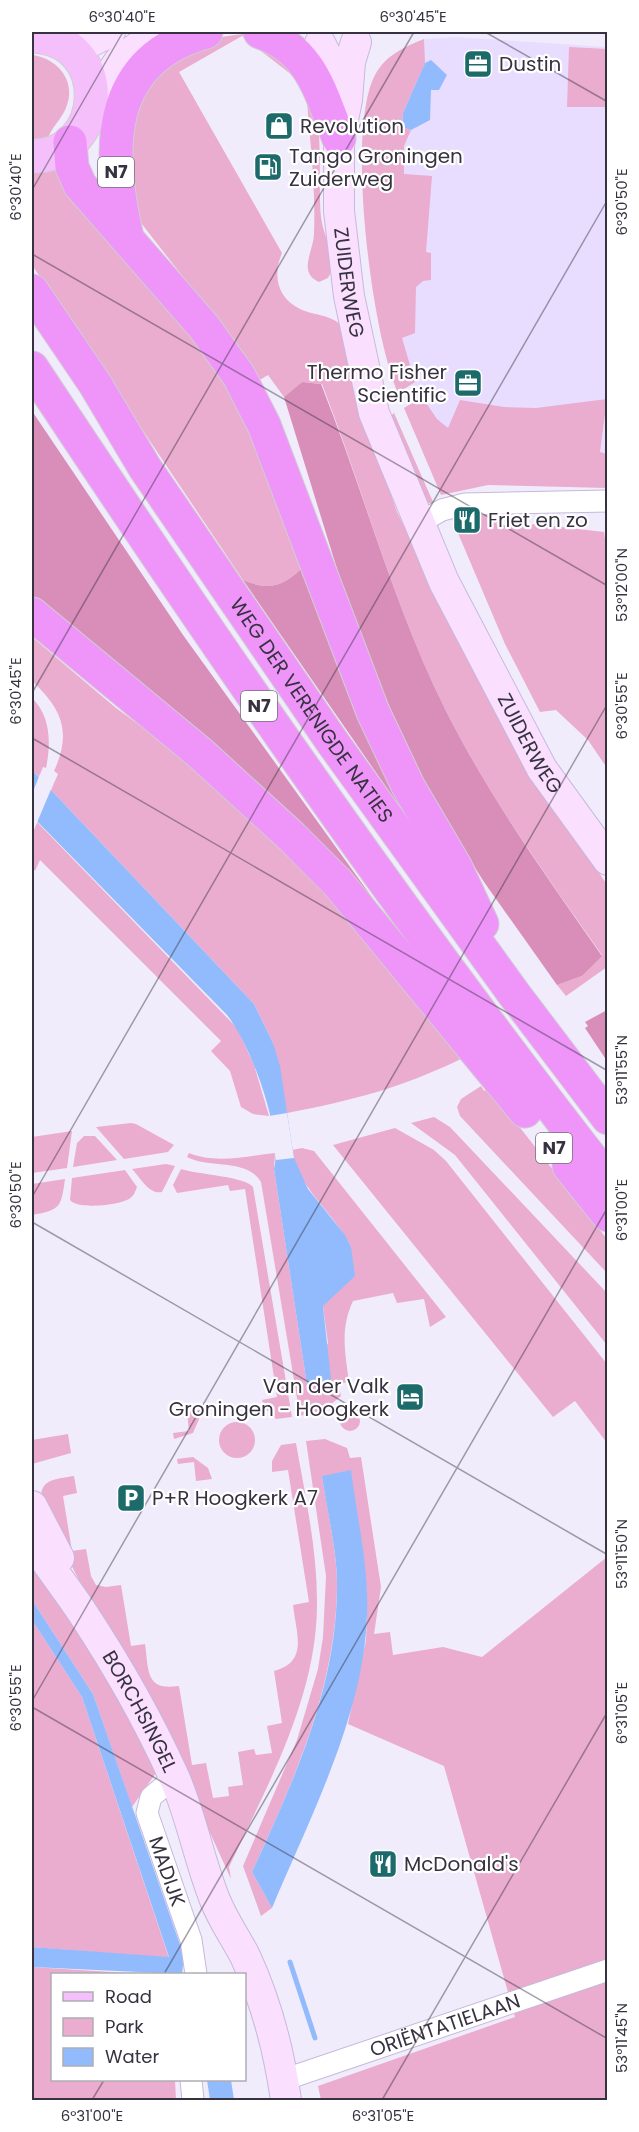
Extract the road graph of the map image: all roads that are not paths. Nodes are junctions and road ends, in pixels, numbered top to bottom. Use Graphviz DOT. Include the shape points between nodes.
graph roads {
  1 [pos="110,32"];
  2 [pos="159,32"];
  3 [pos="206,32"];
  4 [pos="260,32"];
  5 [pos="367,35"];
  6 [pos="47,38"];
  7 [pos="312,38"];
  8 [pos="92,101"];
  9 [pos="339,139"];
  10 [pos="70,142"];
  11 [pos="32,156"];
  12 [pos="128,242"];
  13 [pos="32,291"];
  14 [pos="32,368"];
  15 [pos="608,501"];
  16 [pos="421,522"];
  17 [pos="32,614"];
  18 [pos="608,860"];
  19 [pos="522,1005"];
  20 [pos="487,1043"];
  21 [pos="510,1074"];
  22 [pos="608,1118"];
  23 [pos="608,1180"];
  24 [pos="608,1215"];
  25 [pos="32,1506"];
  26 [pos="32,1541"];
  27 [pos="81,1610"];
  28 [pos="174,1778"];
  29 [pos="608,1970"];
  30 [pos="196,1973"];
  31 [pos="191,2081"];
  32 [pos="285,2090"];
  33 [pos="193,2100"];
  1 -- 6 [label="street" via="86,44"];
  2 -- 8 [label="street" via="120,60"];
  3 -- 12 [label="highway, N7" via="180,40 154,56 133,79 123,101 116,170"];
  4 -- 9 [label="highway" via="286,45 310,69"];
  5 -- 7 [label="street" via="338,46"];
  5 -- 9 [label="street, ZUIDERWEG" via="350,62"];
  6 -- 8 [label="main road" via="87,70"];
  7 -- 9 [label="street, ZUIDERWEG" via="328,59"];
  8 -- 10 [label="main road" via="86,122"];
  9 -- 16 [label="street, ZUIDERWEG" via="344,265 374,413"];
  10 -- 11 [label="main road" via="56,152"];
  10 -- 12 [label="highway, N7" via="77,181"];
  12 -- 19 [label="highway, N7" via="204,327 253,401 373,712 408,786 455,866"];
  13 -- 19 [label="highway, WEG DER VERENIGDE NATIES / N7" via="95,384 145,468 326,733"];
  14 -- 20 [label="highway, WEG DER VERENIGDE NATIES / N7" via="219,648 397,901"];
  15 -- 16 [label="street" via="465,504 442,510"];
  16 -- 18 [label="street, ZUIDERWEG" via="444,582 542,769"];
  17 -- 20 [label="highway, N7" via="200,753 292,837"];
  19 -- 22 [label="highway, WEG DER VERENIGDE NATIES / N7"];
  20 -- 21 [label="highway, WEG DER VERENIGDE NATIES / N7"];
  21 -- 23 [label="highway, WEG DER VERENIGDE NATIES / N7"];
  21 -- 24 [label="highway, N7"];
  25 -- 27 [label="street, BORCHSINGEL" via="57,1552"];
  26 -- 27 [label="street, BORCHSINGEL"];
  27 -- 28 [label="street, BORCHSINGEL" via="126,1683"];
  28 -- 30 [label="street, MADIJK" via="151,1797 147,1813 191,1940"];
  28 -- 32 [label="street, BORCHSINGEL" via="191,1818 211,1891 244,1955 274,2037"];
  29 -- 32 [label="street, ORIËNTATIELAAN"];
  31 -- 33 [label="street"];
}
